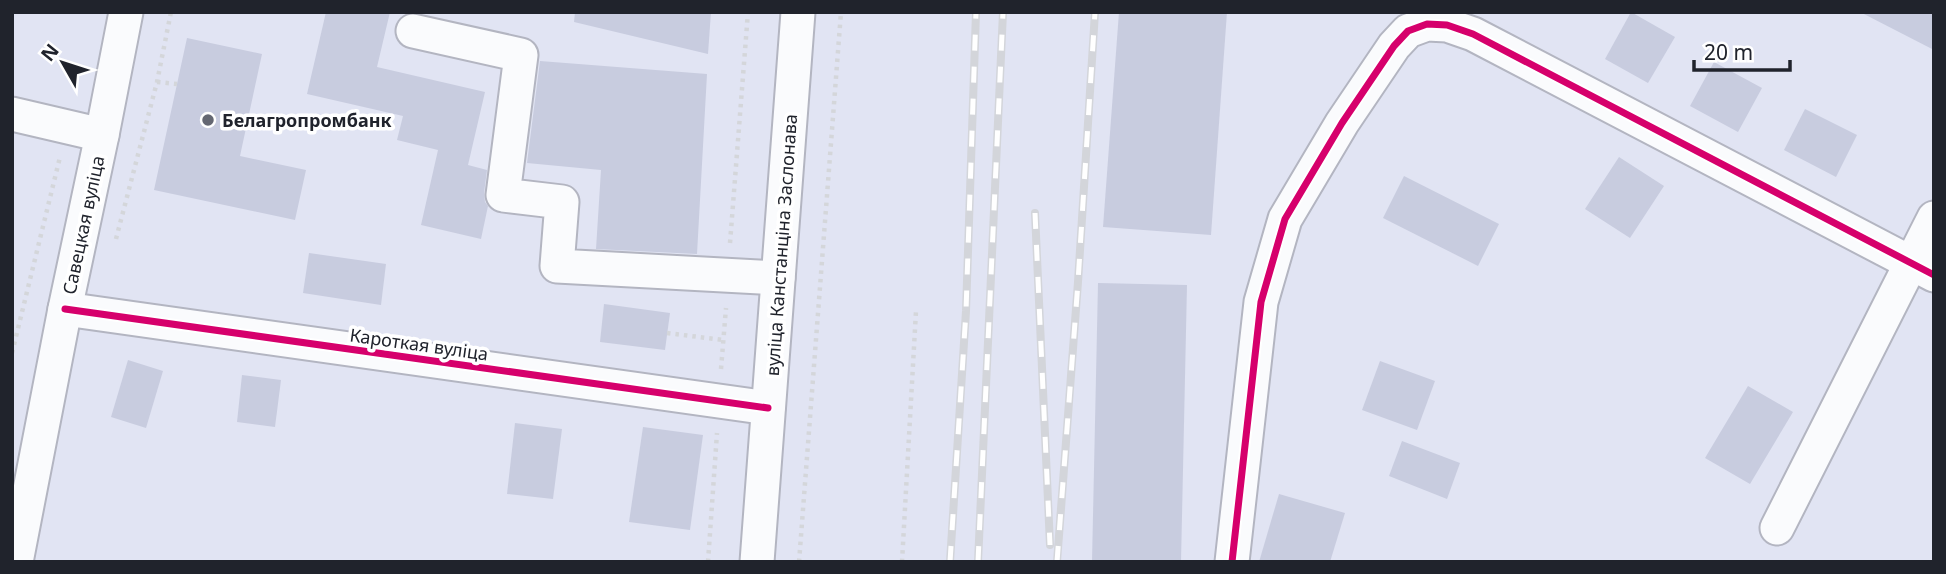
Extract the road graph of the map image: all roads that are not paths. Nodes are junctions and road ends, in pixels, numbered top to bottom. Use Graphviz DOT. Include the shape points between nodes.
graph roads {
  1 [pos="126,12"];
  2 [pos="798,12"];
  3 [pos="413,31"];
  4 [pos="12,114"];
  5 [pos="103,135"];
  6 [pos="1934,218"];
  7 [pos="1922,269"];
  8 [pos="778,278"];
  9 [pos="65,309"];
  10 [pos="768,408"];
  11 [pos="1777,528"];
  12 [pos="15,556"];
  13 [pos="757,562"];
  14 [pos="1232,562"];
  1 -- 5 [label="street, Савецкая вуліца"];
  2 -- 8 [label="street, вуліца Канстанціна Заслонава"];
  3 -- 8 [label="street" via="521,55 503,195 562,202 557,266"];
  4 -- 5 [label="street"];
  5 -- 9 [label="street, Савецкая вуліца"];
  6 -- 7 [label="street"];
  7 -- 11 [label="street"];
  7 -- 14 [label="street" via="1473,34 1427,24 1408,31 1342,123 1285,219 1261,302"];
  8 -- 10 [label="street, вуліца Канстанціна Заслонава"];
  9 -- 10 [label="street, Кароткая вуліца"];
  9 -- 12 [label="street, Савецкая вуліца"];
  10 -- 13 [label="street, вуліца Канстанціна Заслонава"];
}
